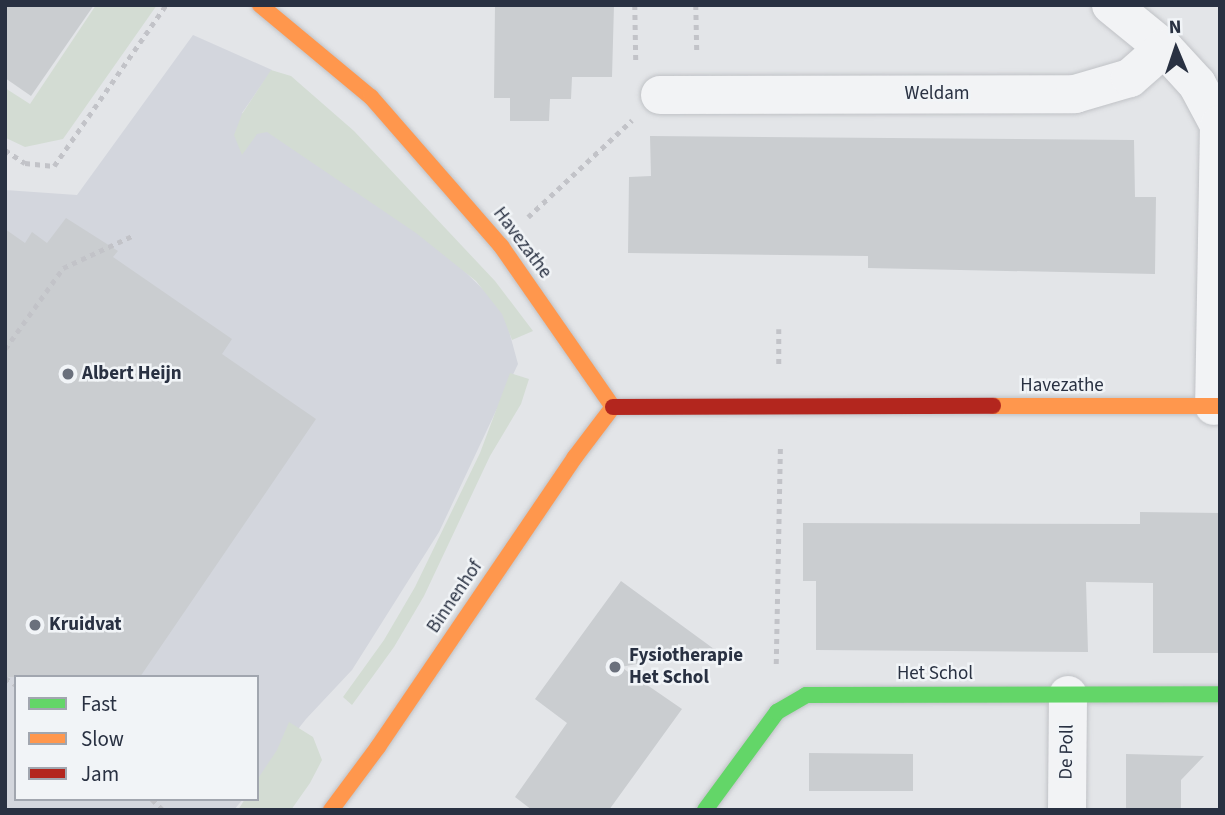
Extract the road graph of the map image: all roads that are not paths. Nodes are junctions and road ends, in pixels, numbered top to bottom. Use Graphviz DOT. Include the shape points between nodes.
graph roads {
  1 [pos="260,5"];
  2 [pos="1111,5"];
  3 [pos="1164,48"];
  4 [pos="678,95"];
  5 [pos="1217,406"];
  6 [pos="613,407"];
  7 [pos="1220,694"];
  8 [pos="1068,695"];
  9 [pos="331,810"];
  10 [pos="705,810"];
  11 [pos="1066,810"];
  1 -- 6 [label="street, Havezathe" via="371,97 501,246"];
  2 -- 3 [label="street"];
  3 -- 4 [label="street, Weldam" via="1130,78 1075,94"];
  3 -- 5 [label="street" via="1197,84 1219,125"];
  5 -- 6 [label="street, Havezathe"];
  6 -- 9 [label="street, Binnenhof"];
  7 -- 8 [label="street, Het Schol"];
  8 -- 10 [label="street, Het Schol" via="806,695 777,712"];
  8 -- 11 [label="street, De Poll"];
}
